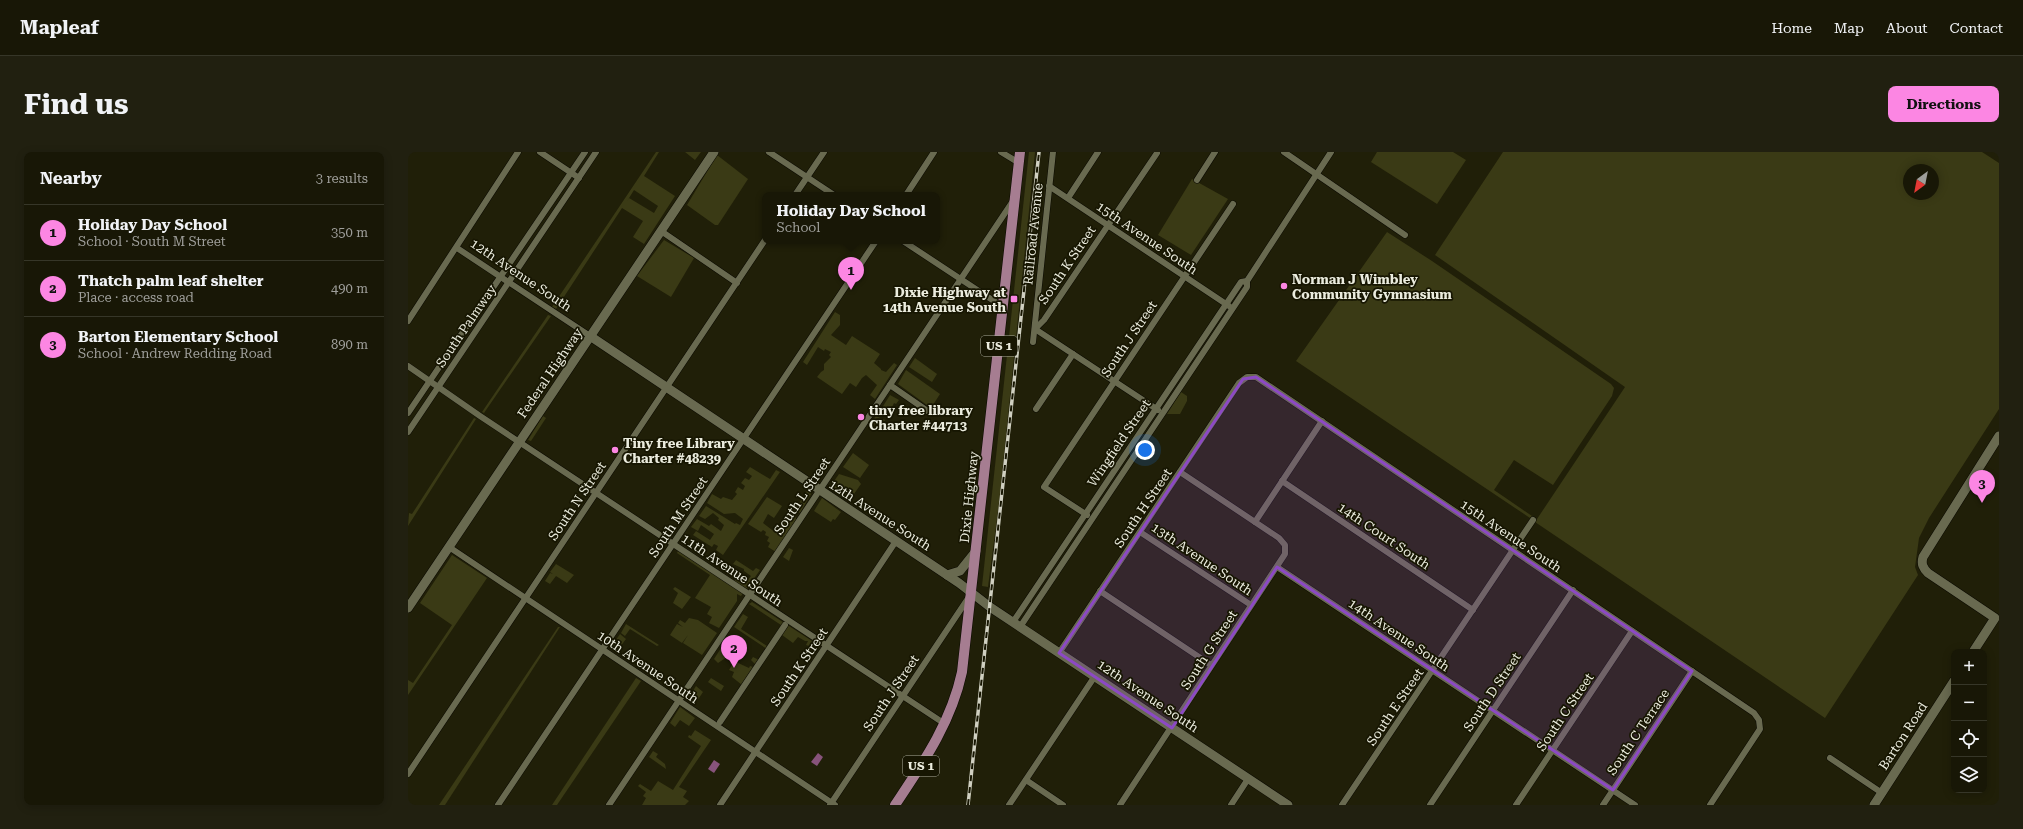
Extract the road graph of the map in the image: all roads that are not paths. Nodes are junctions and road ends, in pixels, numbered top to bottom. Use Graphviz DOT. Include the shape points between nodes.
graph roads {
  1 [pos="518,152"];
  2 [pos="540,152"];
  3 [pos="585,152"];
  4 [pos="596,152"];
  5 [pos="714,152"];
  6 [pos="770,152"];
  7 [pos="824,152"];
  8 [pos="934,152"];
  9 [pos="1001,152"];
  10 [pos="1020,152"];
  11 [pos="1053,152"];
  12 [pos="1098,152"];
  13 [pos="1215,152"];
  14 [pos="1284,152"];
  15 [pos="1332,152"];
  16 [pos="1157,153"];
  17 [pos="1019,163"];
  18 [pos="571,173"];
  19 [pos="1317,174"];
  20 [pos="807,177"];
  21 [pos="579,178"];
  22 [pos="1197,180"];
  23 [pos="1049,186"];
  24 [pos="797,192"];
  25 [pos="830,192"];
  26 [pos="908,192"];
  27 [pos="1068,198"];
  28 [pos="1014,199"];
  29 [pos="1233,204"];
  30 [pos="1108,225"];
  31 [pos="661,231"];
  32 [pos="1405,236"];
  33 [pos="762,244"];
  34 [pos="874,244"];
  35 [pos="908,244"];
  36 [pos="456,248"];
  37 [pos="1184,276"];
  38 [pos="500,277"];
  39 [pos="961,279"];
  40 [pos="1247,281"];
  41 [pos="508,282"];
  42 [pos="737,283"];
  43 [pos="1226,304"];
  44 [pos="1003,307"];
  45 [pos="1233,308"];
  46 [pos="408,320"];
  47 [pos="1035,329"];
  48 [pos="590,336"];
  49 [pos="1033,342"];
  50 [pos="1073,354"];
  51 [pos="408,366"];
  52 [pos="1247,377"];
  53 [pos="430,381"];
  54 [pos="1114,381"];
  55 [pos="890,385"];
  56 [pos="438,387"];
  57 [pos="666,388"];
  58 [pos="1036,409"];
  59 [pos="1156,409"];
  60 [pos="929,412"];
  61 [pos="408,413"];
  62 [pos="1162,414"];
  63 [pos="1322,421"];
  64 [pos="408,432"];
  65 [pos="1999,436"];
  66 [pos="743,440"];
  67 [pos="520,442"];
  68 [pos="1180,472"];
  69 [pos="1282,481"];
  70 [pos="1103,487"];
  71 [pos="819,491"];
  72 [pos="596,492"];
  73 [pos="1110,492"];
  74 [pos="1085,514"];
  75 [pos="1092,519"];
  76 [pos="1532,520"];
  77 [pos="1255,522"];
  78 [pos="1140,532"];
  79 [pos="896,541"];
  80 [pos="673,544"];
  81 [pos="449,547"];
  82 [pos="1513,550"];
  83 [pos="976,551"];
  84 [pos="1277,567"];
  85 [pos="947,575"];
  86 [pos="1572,590"];
  87 [pos="1100,591"];
  88 [pos="971,593"];
  89 [pos="749,595"];
  90 [pos="526,598"];
  91 [pos="1251,606"];
  92 [pos="408,608"];
  93 [pos="1473,610"];
  94 [pos="1997,615"];
  95 [pos="1016,624"];
  96 [pos="785,625"];
  97 [pos="1632,631"];
  98 [pos="826,646"];
  99 [pos="602,649"];
  100 [pos="1975,649"];
  101 [pos="1059,652"];
  102 [pos="1211,665"];
  103 [pos="1433,670"];
  104 [pos="1692,671"];
  105 [pos="1095,676"];
  106 [pos="1951,685"];
  107 [pos="902,697"];
  108 [pos="679,700"];
  109 [pos="1493,710"];
  110 [pos="720,722"];
  111 [pos="945,724"];
  112 [pos="1172,728"];
  113 [pos="1553,750"];
  114 [pos="756,752"];
  115 [pos="1830,758"];
  116 [pos="408,774"];
  117 [pos="1248,779"];
  118 [pos="1026,780"];
  119 [pos="1613,790"];
  120 [pos="1882,793"];
  121 [pos="832,804"];
  122 [pos="498,805"];
  123 [pos="609,805"];
  124 [pos="720,805"];
  125 [pos="895,805"];
  126 [pos="1009,805"];
  127 [pos="1063,805"];
  128 [pos="1120,805"];
  129 [pos="1231,805"];
  130 [pos="1288,805"];
  131 [pos="1342,805"];
  132 [pos="1430,805"];
  133 [pos="1516,805"];
  134 [pos="1603,805"];
  135 [pos="1635,805"];
  136 [pos="1710,805"];
  137 [pos="1874,805"];
  1 -- 36 [label="street"];
  2 -- 18 [label="street"];
  3 -- 18 [label="street, South Palmway"];
  4 -- 21 [label="street, South Palmway"];
  5 -- 31 [label="street, Federal Highway"];
  6 -- 20 [label="street"];
  7 -- 20 [label="street"];
  8 -- 26 [label="street"];
  9 -- 17 [label="street"];
  10 -- 17 [label="main road, Dixie Highway / US 1"];
  11 -- 23 [label="street, Railroad Avenue"];
  12 -- 27 [label="street"];
  13 -- 22 [label="street"];
  14 -- 19 [label="street"];
  15 -- 19 [label="street, Wingfield Street"];
  16 -- 30 [label="street, South K Street"];
  17 -- 28 [label="main road, Dixie Highway / US 1"];
  18 -- 21 [label="street"];
  18 -- 38 [label="street, South Palmway"];
  19 -- 32 [label="street"];
  19 -- 40 [label="street, Wingfield Street"];
  20 -- 24 [label="street"];
  20 -- 25 [label="street"];
  21 -- 41 [label="street, South Palmway"];
  23 -- 27 [label="street, 15th Avenue South"];
  23 -- 47 [label="street, Railroad Avenue" via="1034,318"];
  27 -- 30 [label="street, 15th Avenue South"];
  28 -- 39 [label="street, South L Street"];
  28 -- 44 [label="main road, Dixie Highway / US 1"];
  29 -- 37 [label="street, South J Street"];
  30 -- 37 [label="street, 15th Avenue South"];
  30 -- 47 [label="street, South K Street" via="1044,320"];
  31 -- 42 [label="street"];
  31 -- 48 [label="street, Federal Highway"];
  33 -- 42 [label="street, South N Street"];
  34 -- 66 [label="street, South M Street"];
  35 -- 39 [label="street"];
  36 -- 38 [label="street, 12th Avenue South"];
  36 -- 46 [label="street"];
  37 -- 43 [label="street, 15th Avenue South"];
  37 -- 54 [label="street, South J Street"];
  38 -- 41 [label="street, 12th Avenue South"];
  38 -- 53 [label="street, South Palmway"];
  39 -- 44 [label="street"];
  39 -- 55 [label="street, South L Street"];
  40 -- 43 [label="street, Wingfield Street" via="1241,282"];
  40 -- 45 [label="street, Wingfield Street" via="1247,287"];
  41 -- 48 [label="street, 12th Avenue South"];
  41 -- 56 [label="street, South Palmway"];
  42 -- 57 [label="street, South N Street"];
  43 -- 45 [label="street, 15th Avenue South"];
  43 -- 59 [label="street, Wingfield Street"];
  44 -- 83 [label="main road, Dixie Highway / US 1"];
  45 -- 62 [label="street, Wingfield Street"];
  47 -- 49 [label="street, Railroad Avenue"];
  47 -- 50 [label="street"];
  48 -- 57 [label="street, 12th Avenue South"];
  48 -- 67 [label="street, Federal Highway"];
  50 -- 54 [label="street"];
  50 -- 58 [label="street"];
  51 -- 53 [label="street, 11th Avenue South"];
  52 -- 63 [label="street, 15th Avenue South" via="1256,377"];
  52 -- 68 [label="street, South H Street" via="1240,383"];
  53 -- 56 [label="street, 11th Avenue South"];
  53 -- 61 [label="street, South Palmway"];
  54 -- 59 [label="street"];
  54 -- 74 [label="street, South J Street" via="1044,487"];
  55 -- 60 [label="street"];
  55 -- 71 [label="street, South L Street"];
  56 -- 64 [label="street, South Palmway"];
  56 -- 67 [label="street, 11th Avenue South"];
  57 -- 66 [label="street, 12th Avenue South"];
  57 -- 72 [label="street, South N Street"];
  59 -- 62 [label="street"];
  59 -- 70 [label="street, Wingfield Street"];
  62 -- 73 [label="street, Wingfield Street"];
  63 -- 69 [label="street"];
  63 -- 82 [label="street, 15th Avenue South"];
  65 -- 94 [label="street" via="1922,561 1924,570 1928,573"];
  66 -- 71 [label="street, 12th Avenue South"];
  66 -- 80 [label="street, South M Street"];
  67 -- 72 [label="street, 11th Avenue South"];
  67 -- 81 [label="street, Federal Highway"];
  68 -- 77 [label="street"];
  68 -- 78 [label="street, South H Street"];
  69 -- 77 [label="street"];
  69 -- 93 [label="street, 14th Court South"];
  70 -- 73 [label="street"];
  70 -- 74 [label="street, Wingfield Street"];
  71 -- 79 [label="street, 12th Avenue South"];
  71 -- 89 [label="street, South L Street"];
  72 -- 80 [label="street, 11th Avenue South"];
  72 -- 90 [label="street, South N Street"];
  73 -- 75 [label="street, Wingfield Street"];
  74 -- 75 [label="street"];
  74 -- 95 [label="street, Wingfield Street"];
  75 -- 95 [label="street, Wingfield Street"];
  76 -- 82 [label="street, South E Street"];
  77 -- 84 [label="street" via="1285,545 1285,554"];
  78 -- 87 [label="street, South H Street"];
  78 -- 91 [label="street, 13th Avenue South"];
  79 -- 85 [label="street, 12th Avenue South"];
  79 -- 98 [label="street, South K Street"];
  80 -- 89 [label="street, 11th Avenue South"];
  80 -- 99 [label="street, South M Street"];
  81 -- 90 [label="street, 10th Avenue South"];
  81 -- 92 [label="street, Federal Highway"];
  82 -- 86 [label="street, 15th Avenue South"];
  82 -- 93 [label="street, South E Street"];
  83 -- 85 [label="street" via="960,571"];
  83 -- 88 [label="main road, Dixie Highway / US 1"];
  84 -- 91 [label="street, South G Street"];
  84 -- 103 [label="street, 14th Avenue South"];
  85 -- 88 [label="street, 12th Avenue South"];
  86 -- 97 [label="street, 15th Avenue South"];
  86 -- 109 [label="street, South D Street"];
  87 -- 101 [label="street, South H Street"];
  87 -- 102 [label="street"];
  88 -- 95 [label="street, 12th Avenue South"];
  88 -- 107 [label="street, South J Street"];
  88 -- 111 [label="main road, Dixie Highway / US 1" via="962,672"];
  89 -- 98 [label="street, 11th Avenue South"];
  89 -- 108 [label="street, South L Street"];
  90 -- 99 [label="street, 10th Avenue South"];
  90 -- 116 [label="street, South N Street"];
  91 -- 102 [label="street, South G Street"];
  93 -- 103 [label="street, South E Street"];
  94 -- 100 [label="street"];
  95 -- 101 [label="street, 12th Avenue South"];
  96 -- 110 [label="street"];
  97 -- 104 [label="street, 15th Avenue South"];
  97 -- 113 [label="street, South C Street"];
  98 -- 107 [label="street, 11th Avenue South"];
  98 -- 114 [label="street, South K Street"];
  99 -- 108 [label="street, 10th Avenue South"];
  99 -- 122 [label="street, South M Street"];
  101 -- 105 [label="street, 12th Avenue South"];
  102 -- 112 [label="street, South G Street"];
  103 -- 109 [label="street, 14th Avenue South"];
  103 -- 131 [label="street, South E Street"];
  104 -- 119 [label="street, South C Terrace"];
  104 -- 136 [label="street, 15th Avenue South" via="1754,713 1760,720 1760,729"];
  105 -- 112 [label="street, 12th Avenue South"];
  105 -- 118 [label="street"];
  106 -- 120 [label="street, Barton Road"];
  107 -- 111 [label="street, 11th Avenue South"];
  107 -- 121 [label="street, South J Street"];
  108 -- 114 [label="street, 10th Avenue South"];
  108 -- 123 [label="street, South L Street"];
  109 -- 113 [label="street, 14th Avenue South"];
  109 -- 132 [label="street, South D Street"];
  111 -- 125 [label="main road, Dixie Highway / US 1" via="927,757"];
  112 -- 117 [label="street, 12th Avenue South"];
  112 -- 128 [label="street, South G Street"];
  113 -- 119 [label="street, 14th Avenue South"];
  113 -- 133 [label="street, South C Street"];
  114 -- 121 [label="street, 10th Avenue South"];
  114 -- 124 [label="street, South K Street"];
  115 -- 120 [label="street"];
  117 -- 129 [label="street"];
  117 -- 130 [label="street, 12th Avenue South"];
  118 -- 126 [label="street"];
  118 -- 127 [label="street"];
  119 -- 134 [label="street, South C Terrace"];
  119 -- 135 [label="street, 14th Avenue South"];
  120 -- 137 [label="street, Barton Road"];
}
